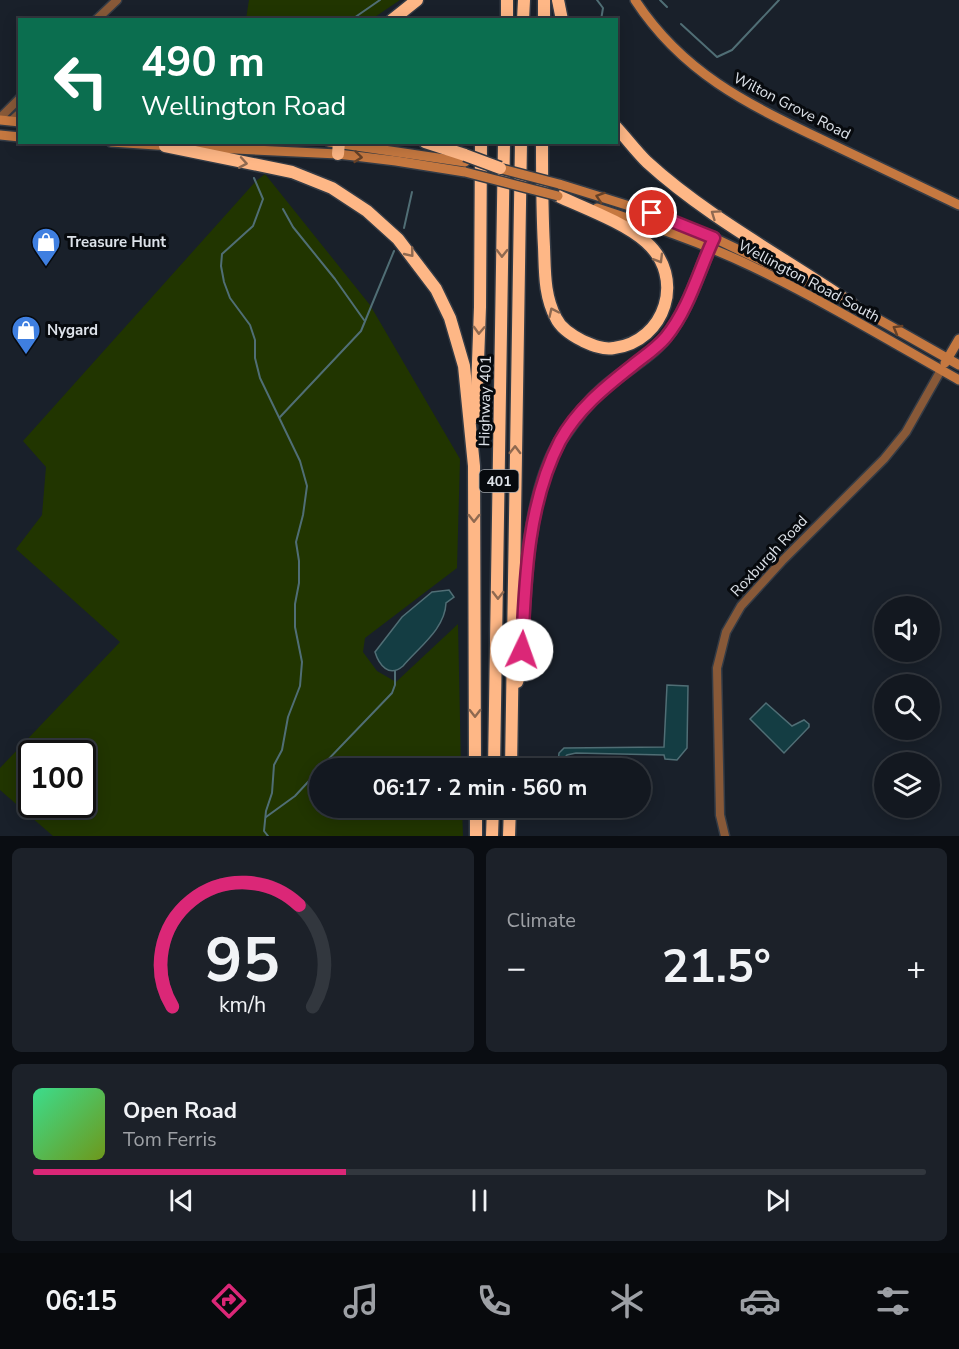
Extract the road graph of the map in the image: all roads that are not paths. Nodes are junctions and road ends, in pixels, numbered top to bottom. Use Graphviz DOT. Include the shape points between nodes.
graph roads {
  1 [pos="117,0"];
  2 [pos="417,0"];
  3 [pos="507,0"];
  4 [pos="524,0"];
  5 [pos="544,0"];
  6 [pos="558,0"];
  7 [pos="635,0"];
  8 [pos="107,11"];
  9 [pos="98,18"];
  10 [pos="102,18"];
  11 [pos="394,18"];
  12 [pos="507,18"];
  13 [pos="523,18"];
  14 [pos="544,18"];
  15 [pos="562,18"];
  16 [pos="18,100"];
  17 [pos="0,120"];
  18 [pos="15,122"];
  19 [pos="618,129"];
  20 [pos="0,134"];
  21 [pos="18,137"];
  22 [pos="138,144"];
  23 [pos="430,144"];
  24 [pos="481,144"];
  25 [pos="504,144"];
  26 [pos="520,144"];
  27 [pos="542,144"];
  28 [pos="165,146"];
  29 [pos="336,146"];
  30 [pos="465,158"];
  31 [pos="500,168"];
  32 [pos="558,190"];
  33 [pos="959,205"];
  34 [pos="712,243"];
  35 [pos="852,304"];
  36 [pos="959,339"];
  37 [pos="948,358"];
  38 [pos="959,365"];
  39 [pos="942,370"];
  40 [pos="959,380"];
  41 [pos="474,466"];
  42 [pos="512,697"];
  43 [pos="476,758"];
  44 [pos="494,758"];
  45 [pos="511,758"];
  46 [pos="476,818"];
  47 [pos="493,818"];
  48 [pos="510,818"];
  49 [pos="476,836"];
  50 [pos="492,836"];
  51 [pos="509,836"];
  52 [pos="725,836"];
  1 -- 8 [label="street"];
  2 -- 11 [label="highway"];
  3 -- 12 [label="highway"];
  4 -- 13 [label="highway"];
  5 -- 14 [label="highway"];
  6 -- 15 [label="highway"];
  7 -- 33 [label="main road, Wilton Grove Road" via="682,56 742,100"];
  8 -- 9 [label="street"];
  8 -- 10 [label="street"];
  16 -- 17 [label="street"];
  17 -- 18 [label="main road"];
  18 -- 20 [label="main road"];
  35 -- 19 [label="highway, one-way" via="680,189"];
  20 -- 21 [label="main road"];
  22 -- 28 [label="main road"];
  23 -- 30 [label="highway"];
  24 -- 41 [label="highway, one-way"];
  25 -- 44 [label="highway, Highway 401 / 401, one-way"];
  42 -- 26 [label="highway, Highway 401 / 401, one-way"];
  32 -- 27 [label="highway, one-way" via="629,230 660,256 669,293 654,326 633,343 612,349 573,336 557,321 548,303"];
  28 -- 29 [label="main road"];
  28 -- 41 [label="highway, one-way" via="292,172 332,188 398,239 436,290 450,318 465,366"];
  29 -- 30 [label="main road"];
  29 -- 32 [label="main road, Wellington Road South, one-way, bridge" via="396,161"];
  30 -- 31 [label="highway, bridge"];
  31 -- 32 [label="main road, Wellington Road South, bridge"];
  32 -- 34 [label="main road, Wellington Road South"];
  34 -- 35 [label="main road"];
  34 -- 39 [label="main road, Wellington Road South"];
  34 -- 42 [label="highway" via="666,336 602,389 580,413 549,465 532,529 521,670"];
  37 -- 35 [label="main road, one-way"];
  36 -- 37 [label="main road, Roxburgh Road"];
  37 -- 38 [label="main road"];
  37 -- 39 [label="main road, Roxburgh Road"];
  39 -- 40 [label="main road, Wellington Road South"];
  39 -- 52 [label="street, Roxburgh Road" via="906,432 884,459 782,561 731,621 717,668 720,815"];
  41 -- 43 [label="highway, one-way"];
  42 -- 45 [label="highway, Highway 401 / 401"];
  46 -- 49 [label="highway"];
  47 -- 50 [label="highway"];
  48 -- 51 [label="highway"];
}
